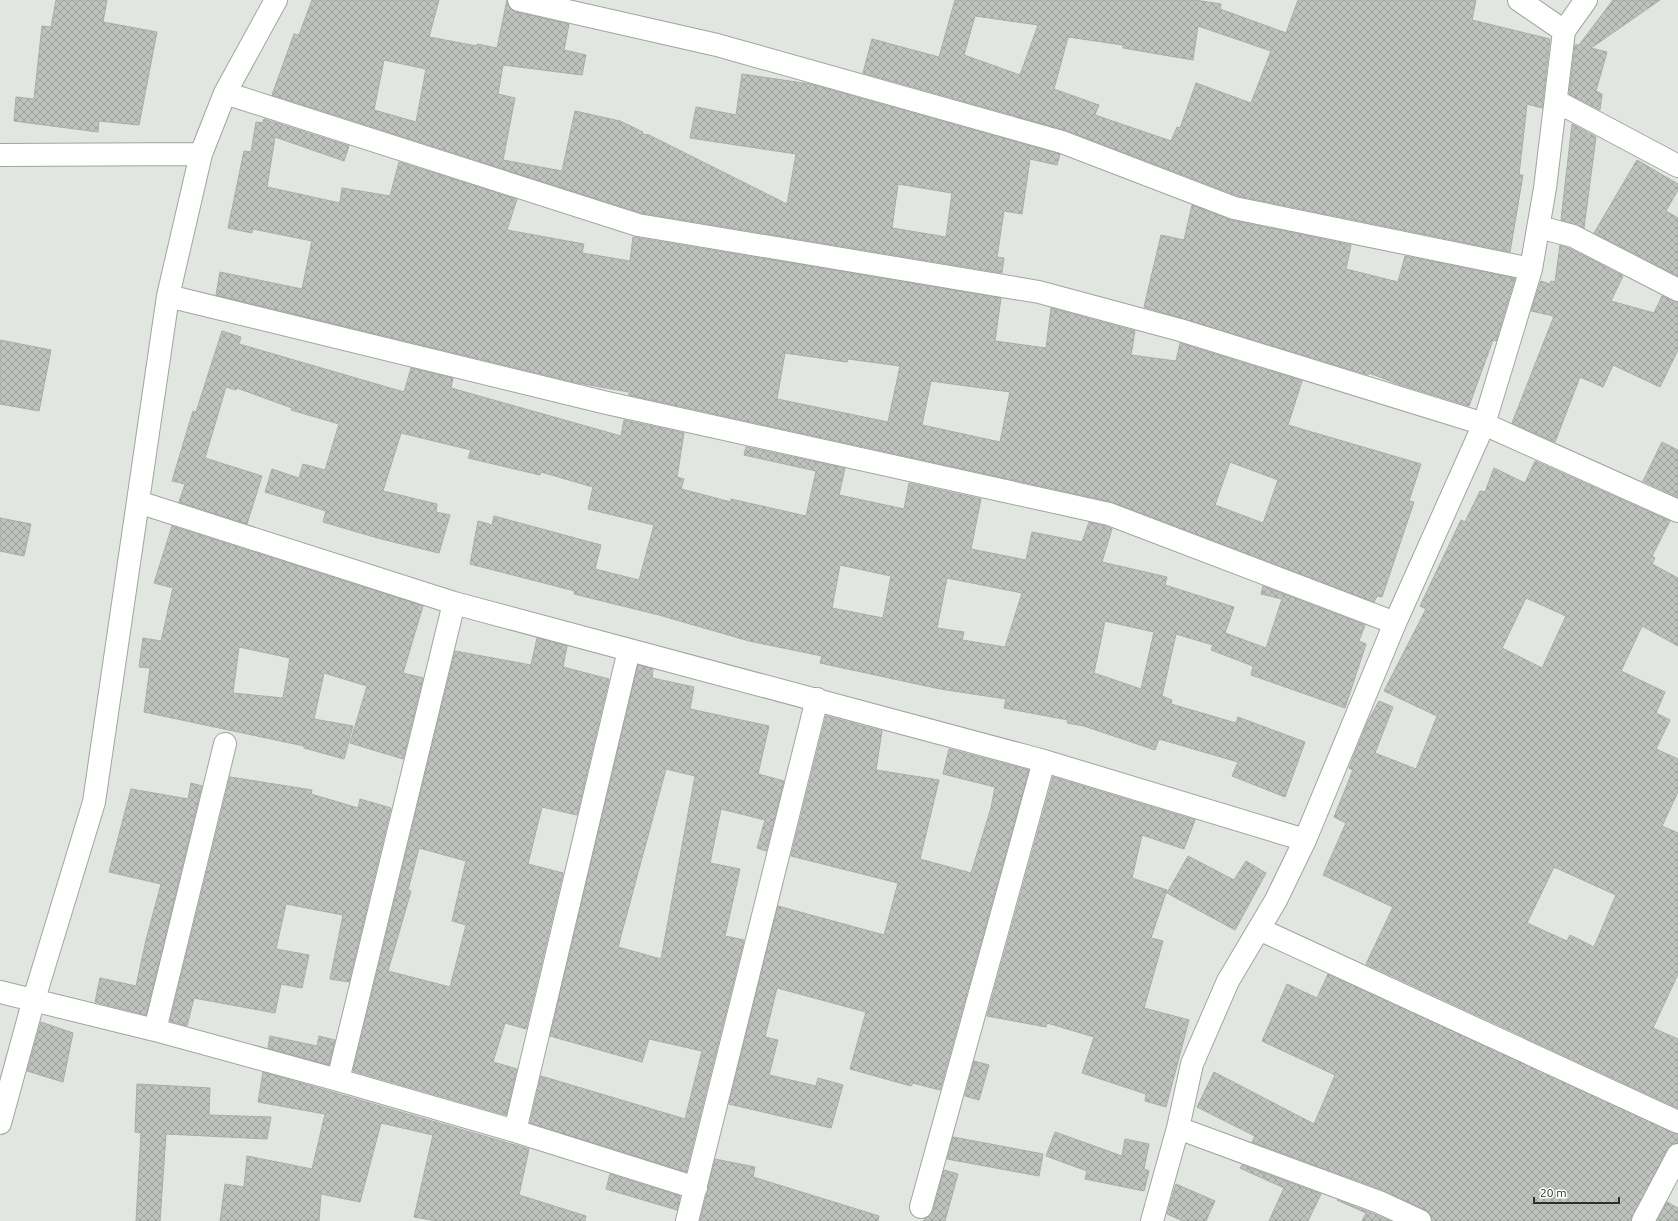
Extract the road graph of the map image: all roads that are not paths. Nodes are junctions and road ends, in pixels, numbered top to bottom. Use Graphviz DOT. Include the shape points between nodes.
graph roads {
  1 [pos="276,0"];
  2 [pos="519,0"];
  3 [pos="1519,0"];
  4 [pos="1586,0"];
  5 [pos="1564,31"];
  6 [pos="225,93"];
  7 [pos="1556,101"];
  8 [pos="201,154"];
  9 [pos="0,155"];
  10 [pos="1678,166"];
  11 [pos="1538,227"];
  12 [pos="1531,270"];
  13 [pos="1678,290"];
  14 [pos="168,296"];
  15 [pos="1484,424"];
  16 [pos="138,502"];
  17 [pos="1678,511"];
  18 [pos="454,602"];
  19 [pos="1395,624"];
  20 [pos="629,650"];
  21 [pos="816,699"];
  22 [pos="225,744"];
  23 [pos="1044,761"];
  24 [pos="1305,840"];
  25 [pos="1259,929"];
  26 [pos="0,992"];
  27 [pos="34,999"];
  28 [pos="155,1030"];
  29 [pos="338,1080"];
  30 [pos="1678,1122"];
  31 [pos="0,1123"];
  32 [pos="1178,1128"];
  33 [pos="515,1131"];
  34 [pos="1678,1155"];
  35 [pos="696,1188"];
  36 [pos="921,1207"];
  37 [pos="687,1221"];
  38 [pos="1153,1221"];
  39 [pos="1420,1221"];
  40 [pos="1643,1221"];
  1 -- 6 [label="street"];
  2 -- 12 [label="street" via="717,45 1062,142 1234,208"];
  3 -- 5 [label="street"];
  4 -- 5 [label="street"];
  5 -- 7 [label="street"];
  6 -- 8 [label="street"];
  6 -- 15 [label="street" via="638,225 1039,292 1180,330"];
  7 -- 10 [label="street"];
  7 -- 11 [label="street"];
  8 -- 9 [label="street"];
  8 -- 14 [label="street"];
  11 -- 12 [label="street"];
  11 -- 13 [label="street" via="1573,236"];
  12 -- 15 [label="street"];
  14 -- 16 [label="street"];
  14 -- 19 [label="street" via="607,404 1109,514"];
  15 -- 17 [label="street"];
  15 -- 19 [label="street"];
  16 -- 18 [label="street"];
  16 -- 27 [label="street" via="94,802"];
  18 -- 20 [label="street"];
  18 -- 29 [label="street"];
  19 -- 24 [label="street"];
  20 -- 21 [label="street"];
  20 -- 33 [label="street"];
  21 -- 23 [label="street"];
  21 -- 35 [label="street"];
  22 -- 28 [label="street"];
  23 -- 24 [label="street"];
  23 -- 36 [label="street"];
  24 -- 25 [label="street"];
  25 -- 30 [label="street"];
  25 -- 32 [label="street" via="1228,981 1192,1064"];
  26 -- 27 [label="street"];
  27 -- 28 [label="street"];
  27 -- 31 [label="street"];
  28 -- 29 [label="street"];
  29 -- 33 [label="street"];
  32 -- 38 [label="street"];
  32 -- 39 [label="street" via="1379,1202"];
  33 -- 35 [label="street"];
  34 -- 40 [label="street"];
  35 -- 37 [label="street"];
}
